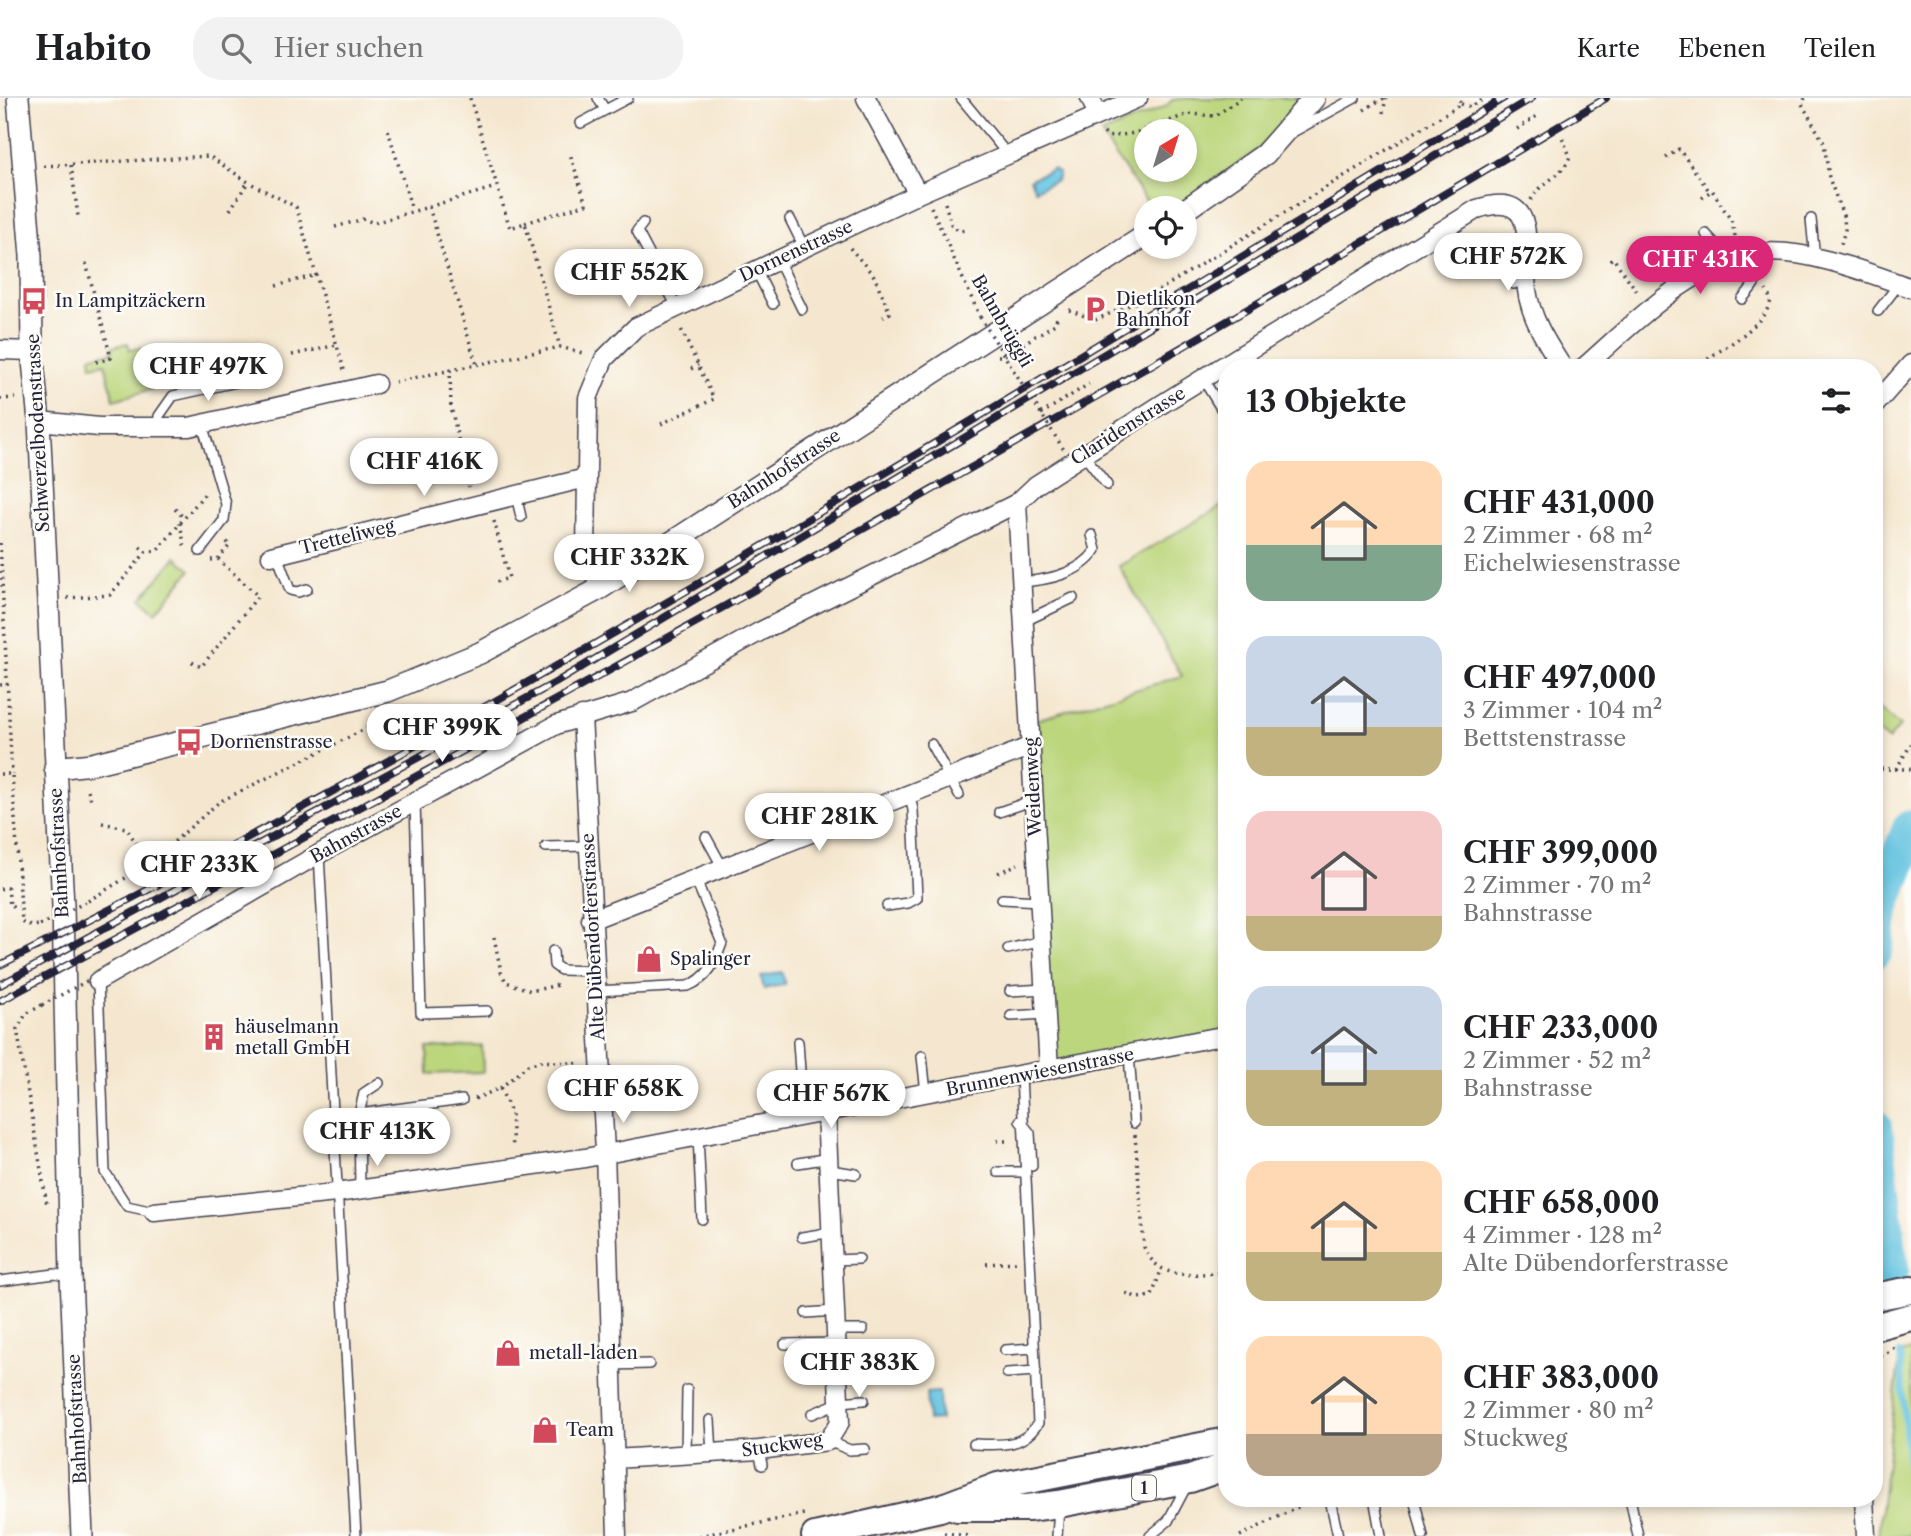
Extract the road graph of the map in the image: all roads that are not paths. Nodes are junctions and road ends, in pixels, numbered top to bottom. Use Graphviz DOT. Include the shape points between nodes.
graph roads {
  1 [pos="18,98"];
  2 [pos="598,98"];
  3 [pos="628,98"];
  4 [pos="866,98"];
  5 [pos="961,98"];
  6 [pos="1090,98"];
  7 [pos="1138,98"];
  8 [pos="1314,98"];
  9 [pos="1355,98"];
  10 [pos="605,110"];
  11 [pos="1098,116"];
  12 [pos="581,123"];
  13 [pos="1280,138"];
  14 [pos="1008,155"];
  15 [pos="923,197"];
  16 [pos="1197,202"];
  17 [pos="790,219"];
  18 [pos="1811,219"];
  19 [pos="643,223"];
  20 [pos="1706,234"];
  21 [pos="1134,243"];
  22 [pos="804,247"];
  23 [pos="1761,253"];
  24 [pos="1815,259"];
  25 [pos="778,260"];
  26 [pos="1730,260"];
  27 [pos="756,270"];
  28 [pos="1905,286"];
  29 [pos="1742,299"];
  30 [pos="773,304"];
  31 [pos="674,309"];
  32 [pos="802,309"];
  33 [pos="1878,312"];
  34 [pos="0,350"];
  35 [pos="32,351"];
  36 [pos="1235,359"];
  37 [pos="1557,359"];
  38 [pos="1594,359"];
  39 [pos="1911,365"];
  40 [pos="1218,370"];
  41 [pos="273,374"];
  42 [pos="1203,379"];
  43 [pos="376,384"];
  44 [pos="1883,396"];
  45 [pos="1218,403"];
  46 [pos="39,421"];
  47 [pos="202,424"];
  48 [pos="158,428"];
  49 [pos="1084,454"];
  50 [pos="586,478"];
  51 [pos="1107,485"];
  52 [pos="516,495"];
  53 [pos="1017,503"];
  54 [pos="521,517"];
  55 [pos="1092,535"];
  56 [pos="200,555"];
  57 [pos="274,555"];
  58 [pos="1021,582"];
  59 [pos="601,588"];
  60 [pos="307,589"];
  61 [pos="1073,598"];
  62 [pos="1023,622"];
  63 [pos="582,716"];
  64 [pos="931,744"];
  65 [pos="1031,746"];
  66 [pos="55,768"];
  67 [pos="955,787"];
  68 [pos="909,796"];
  69 [pos="1034,800"];
  70 [pos="415,801"];
  71 [pos="999,812"];
  72 [pos="771,816"];
  73 [pos="706,836"];
  74 [pos="587,846"];
  75 [pos="785,846"];
  76 [pos="546,847"];
  77 [pos="319,854"];
  78 [pos="724,869"];
  79 [pos="696,880"];
  80 [pos="1002,899"];
  81 [pos="1039,901"];
  82 [pos="887,906"];
  83 [pos="592,920"];
  84 [pos="1042,941"];
  85 [pos="1008,949"];
  86 [pos="553,951"];
  87 [pos="93,981"];
  88 [pos="596,981"];
  89 [pos="1045,989"];
  90 [pos="1010,991"];
  91 [pos="487,1011"];
  92 [pos="1046,1014"];
  93 [pos="1011,1016"];
  94 [pos="1218,1037"];
  95 [pos="798,1042"];
  96 [pos="1129,1054"];
  97 [pos="922,1056"];
  98 [pos="1049,1070"];
  99 [pos="1020,1076"];
  100 [pos="379,1083"];
  101 [pos="926,1094"];
  102 [pos="462,1100"];
  103 [pos="825,1111"];
  104 [pos="359,1114"];
  105 [pos="803,1115"];
  106 [pos="1134,1123"];
  107 [pos="698,1136"];
  108 [pos="605,1152"];
  109 [pos="798,1163"];
  110 [pos="830,1164"];
  111 [pos="1028,1169"];
  112 [pos="998,1172"];
  113 [pos="856,1174"];
  114 [pos="359,1190"];
  115 [pos="336,1194"];
  116 [pos="154,1212"];
  117 [pos="702,1220"];
  118 [pos="833,1232"];
  119 [pos="802,1237"];
  120 [pos="834,1259"];
  121 [pos="859,1259"];
  122 [pos="71,1277"];
  123 [pos="0,1281"];
  124 [pos="1911,1290"];
  125 [pos="1883,1295"];
  126 [pos="836,1311"];
  127 [pos="806,1313"];
  128 [pos="1911,1318"];
  129 [pos="1883,1325"];
  130 [pos="863,1330"];
  131 [pos="837,1337"];
  132 [pos="785,1344"];
  133 [pos="1034,1348"];
  134 [pos="1005,1350"];
  135 [pos="649,1364"];
  136 [pos="611,1365"];
  137 [pos="1036,1371"];
  138 [pos="1007,1373"];
  139 [pos="687,1390"];
  140 [pos="863,1400"];
  141 [pos="840,1402"];
  142 [pos="812,1414"];
  143 [pos="710,1420"];
  144 [pos="1218,1443"];
  145 [pos="974,1444"];
  146 [pos="823,1445"];
  147 [pos="865,1449"];
  148 [pos="712,1453"];
  149 [pos="686,1455"];
  150 [pos="614,1459"];
  151 [pos="1218,1469"];
  152 [pos="1190,1479"];
  153 [pos="1065,1497"];
  154 [pos="1332,1507"];
  155 [pos="1376,1507"];
  156 [pos="1416,1507"];
  157 [pos="1632,1507"];
  158 [pos="1865,1507"];
  159 [pos="940,1508"];
  160 [pos="82,1536"];
  161 [pos="356,1536"];
  162 [pos="617,1536"];
  163 [pos="815,1536"];
  164 [pos="1057,1536"];
  165 [pos="1150,1536"];
  166 [pos="1338,1536"];
  167 [pos="1381,1536"];
  168 [pos="1423,1536"];
  169 [pos="1637,1536"];
  170 [pos="1867,1536"];
  1 -- 35 [label="street, Schwerzelbodenstrasse" via="34,301"];
  2 -- 10 [label="lane"];
  3 -- 10 [label="lane"];
  4 -- 15 [label="street"];
  5 -- 14 [label="lane"];
  6 -- 11 [label="street"];
  7 -- 11 [label="street, Dornenstrasse"];
  8 -- 13 [label="street"];
  9 -- 13 [label="lane"];
  10 -- 12 [label="lane"];
  11 -- 14 [label="street, Dornenstrasse"];
  13 -- 16 [label="street" via="1246,169"];
  14 -- 15 [label="street, Dornenstrasse" via="940,184"];
  15 -- 22 [label="street, Dornenstrasse"];
  17 -- 22 [label="lane"];
  18 -- 24 [label="lane"];
  19 -- 31 [label="lane" via="637,231"];
  20 -- 26 [label="lane"];
  21 -- 59 [label="street, Bahnhofstrasse"];
  22 -- 25 [label="street, Dornenstrasse"];
  23 -- 24 [label="street"];
  23 -- 26 [label="street"];
  23 -- 29 [label="lane" via="1758,277"];
  24 -- 28 [label="street"];
  25 -- 27 [label="street, Dornenstrasse"];
  25 -- 32 [label="lane"];
  26 -- 38 [label="street" via="1684,284"];
  27 -- 30 [label="lane"];
  27 -- 31 [label="street, Dornenstrasse"];
  28 -- 33 [label="lane"];
  31 -- 50 [label="street, Dornenstrasse" via="636,327 604,359 588,398"];
  34 -- 35 [label="street"];
  35 -- 46 [label="street, Schwerzelbodenstrasse"];
  36 -- 37 [label="street, Claridenstrasse" via="1477,209 1494,203 1520,214 1528,227 1521,281 1537,327"];
  39 -- 44 [label="street"];
  40 -- 42 [label="street, Claridenstrasse"];
  41 -- 48 [label="lane" via="173,396 159,416"];
  42 -- 45 [label="lane"];
  42 -- 49 [label="street, Claridenstrasse"];
  43 -- 47 [label="street"];
  46 -- 48 [label="street" via="98,431"];
  46 -- 66 [label="street, Schwerzelbodenstrasse"];
  47 -- 48 [label="street"];
  47 -- 56 [label="lane" via="226,504 223,520"];
  49 -- 51 [label="lane"];
  49 -- 53 [label="street, Claridenstrasse"];
  50 -- 52 [label="street, Tretteliweg"];
  50 -- 59 [label="street, Dornenstrasse" via="586,555"];
  52 -- 54 [label="lane"];
  52 -- 57 [label="street, Tretteliweg"];
  53 -- 58 [label="street, Weidenweg"];
  53 -- 63 [label="street, Claridenstrasse" via="761,631 632,702"];
  55 -- 58 [label="lane" via="1096,550 1089,560 1041,581"];
  57 -- 60 [label="lane" via="290,590"];
  58 -- 62 [label="street, Weidenweg"];
  59 -- 66 [label="street, Bahnhofstrasse" via="480,653 388,691 189,742"];
  61 -- 62 [label="lane"];
  62 -- 65 [label="street, Weidenweg"];
  63 -- 70 [label="street, Bahnstrasse" via="556,725"];
  63 -- 74 [label="street, Alte Dübendorferstrasse"];
  64 -- 67 [label="lane"];
  65 -- 67 [label="street"];
  65 -- 69 [label="street, Weidenweg"];
  66 -- 122 [label="street, Bahnhofstrasse" via="63,906"];
  67 -- 68 [label="street"];
  68 -- 75 [label="street"];
  68 -- 82 [label="lane" via="917,898"];
  69 -- 71 [label="lane"];
  69 -- 81 [label="street, Weidenweg"];
  70 -- 77 [label="street, Bahnstrasse"];
  70 -- 91 [label="lane" via="421,1013"];
  72 -- 75 [label="lane"];
  73 -- 78 [label="lane"];
  74 -- 76 [label="lane"];
  74 -- 83 [label="street, Alte Dübendorferstrasse"];
  75 -- 78 [label="street"];
  77 -- 87 [label="street, Bahnstrasse"];
  77 -- 115 [label="lane"];
  78 -- 79 [label="street"];
  79 -- 83 [label="street"];
  79 -- 88 [label="lane" via="722,943 701,981 688,986"];
  80 -- 81 [label="lane"];
  81 -- 84 [label="street, Weidenweg"];
  83 -- 88 [label="street, Alte Dübendorferstrasse"];
  84 -- 85 [label="lane"];
  84 -- 89 [label="street, Weidenweg"];
  86 -- 88 [label="lane" via="554,965 561,970"];
  87 -- 116 [label="lane" via="105,1172 127,1206"];
  88 -- 108 [label="street, Alte Dübendorferstrasse"];
  89 -- 90 [label="lane"];
  89 -- 92 [label="street, Weidenweg"];
  92 -- 93 [label="lane"];
  92 -- 98 [label="street, Weidenweg"];
  94 -- 96 [label="street, Brunnenwiesenstrasse"];
  95 -- 105 [label="lane"];
  96 -- 98 [label="street, Brunnenwiesenstrasse"];
  96 -- 106 [label="lane"];
  97 -- 101 [label="lane"];
  98 -- 99 [label="street, Brunnenwiesenstrasse"];
  99 -- 101 [label="street, Brunnenwiesenstrasse"];
  99 -- 111 [label="lane" via="1020,1121"];
  100 -- 104 [label="lane" via="364,1093"];
  101 -- 103 [label="street, Brunnenwiesenstrasse"];
  102 -- 104 [label="lane"];
  103 -- 105 [label="street, Brunnenwiesenstrasse"];
  103 -- 110 [label="street, Stuckweg"];
  104 -- 114 [label="lane"];
  105 -- 107 [label="street, Brunnenwiesenstrasse"];
  107 -- 108 [label="street, Brunnenwiesenstrasse"];
  107 -- 117 [label="lane"];
  108 -- 114 [label="street, Brunnenwiesenstrasse"];
  108 -- 136 [label="street, Alte Dübendorferstrasse"];
  109 -- 110 [label="lane"];
  110 -- 113 [label="lane"];
  110 -- 118 [label="street, Stuckweg"];
  111 -- 112 [label="lane"];
  111 -- 133 [label="lane"];
  114 -- 115 [label="street, Brunnenwiesenstrasse"];
  115 -- 116 [label="street, Brunnenwiesenstrasse"];
  115 -- 161 [label="lane"];
  118 -- 119 [label="lane"];
  118 -- 120 [label="street, Stuckweg"];
  120 -- 121 [label="lane"];
  120 -- 126 [label="street, Stuckweg"];
  122 -- 123 [label="lane" via="55,1274"];
  122 -- 160 [label="street, Bahnhofstrasse"];
  124 -- 125 [label="main road"];
  126 -- 127 [label="lane"];
  126 -- 131 [label="street, Stuckweg"];
  128 -- 129 [label="main road"];
  130 -- 131 [label="lane"];
  131 -- 132 [label="lane"];
  131 -- 141 [label="street, Stuckweg"];
  133 -- 134 [label="lane"];
  133 -- 137 [label="lane"];
  135 -- 136 [label="lane"];
  136 -- 150 [label="street, Alte Dübendorferstrasse"];
  137 -- 138 [label="lane"];
  137 -- 145 [label="lane" via="1038,1423 1030,1435 1010,1445"];
  139 -- 149 [label="lane"];
  140 -- 141 [label="lane"];
  141 -- 142 [label="lane"];
  141 -- 146 [label="street, Stuckweg" via="840,1422"];
  143 -- 148 [label="lane"];
  144 -- 159 [label="main road, 1" via="1086,1476 998,1486"];
  146 -- 147 [label="lane"];
  146 -- 148 [label="street, Stuckweg" via="760,1458"];
  148 -- 149 [label="street, Stuckweg"];
  149 -- 150 [label="street, Stuckweg"];
  150 -- 162 [label="street, Alte Dübendorferstrasse"];
  151 -- 152 [label="main road, 1"];
  152 -- 153 [label="main road, 1"];
  152 -- 165 [label="lane" via="1168,1521"];
  153 -- 159 [label="main road, 1" via="1028,1508"];
  153 -- 164 [label="lane"];
  154 -- 166 [label="lane"];
  155 -- 167 [label="lane"];
  156 -- 168 [label="lane"];
  157 -- 169 [label="lane"];
  158 -- 170 [label="street"];
  159 -- 163 [label="main road, 1"];
}
